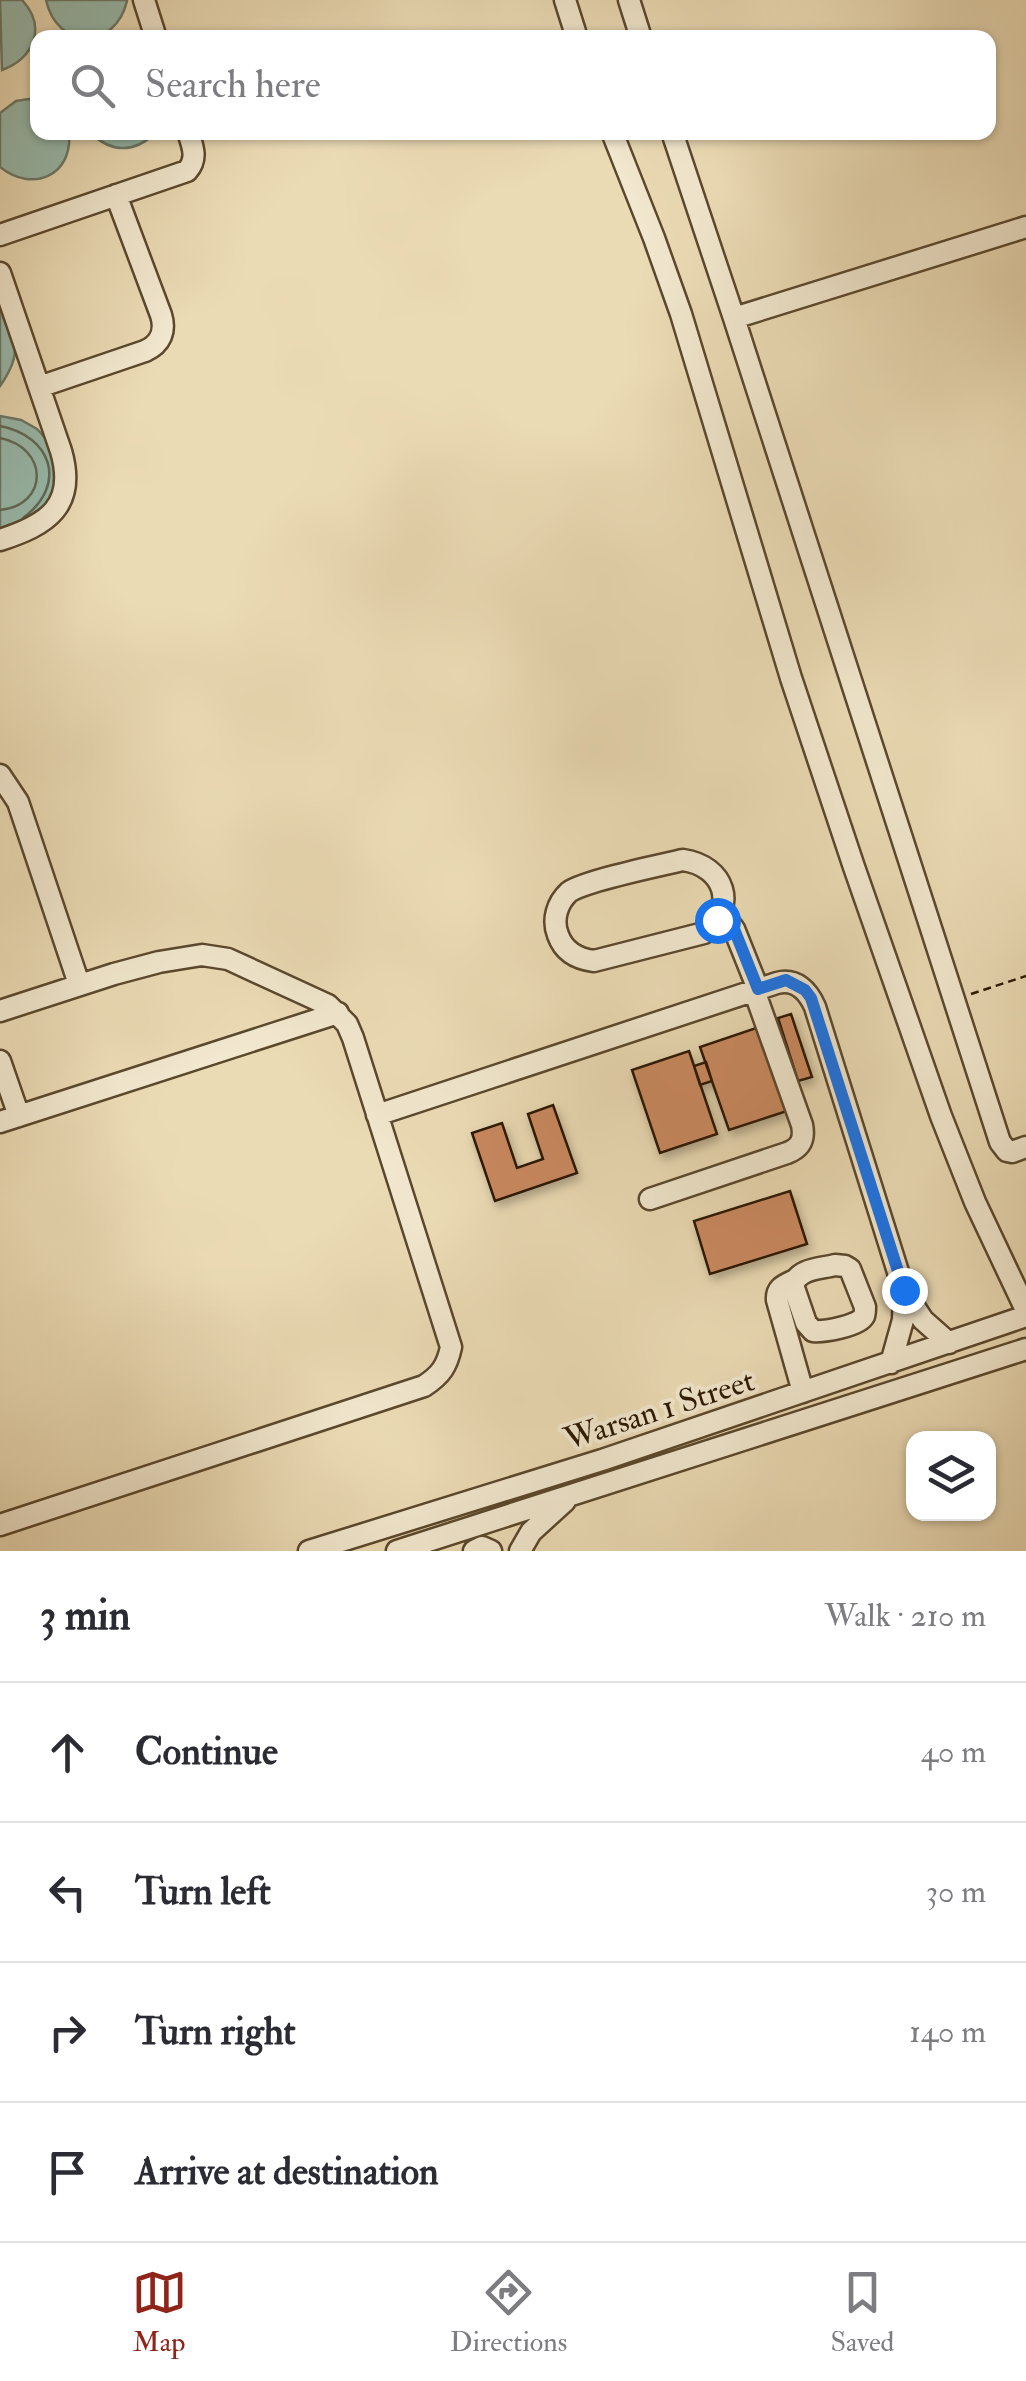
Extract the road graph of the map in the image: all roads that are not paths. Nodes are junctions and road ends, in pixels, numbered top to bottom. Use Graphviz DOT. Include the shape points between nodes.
graph roads {
  1 [pos="144,0"];
  2 [pos="565,0"];
  3 [pos="629,0"];
  4 [pos="153,30"];
  5 [pos="574,30"];
  6 [pos="638,30"];
  7 [pos="190,140"];
  8 [pos="615,140"];
  9 [pos="675,140"];
  10 [pos="116,196"];
  11 [pos="1026,227"];
  12 [pos="0,235"];
  13 [pos="0,273"];
  14 [pos="734,318"];
  15 [pos="39,387"];
  16 [pos="0,540"];
  17 [pos="2,782"];
  18 [pos="721,912"];
  19 [pos="80,984"];
  20 [pos="756,990"];
  21 [pos="0,1011"];
  22 [pos="338,1013"];
  23 [pos="0,1062"];
  24 [pos="377,1115"];
  25 [pos="9,1119"];
  26 [pos="1026,1147"];
  27 [pos="650,1199"];
  28 [pos="794,1280"];
  29 [pos="904,1290"];
  30 [pos="1026,1313"];
  31 [pos="949,1343"];
  32 [pos="1026,1349"];
  33 [pos="892,1363"];
  34 [pos="803,1392"];
  35 [pos="574,1492"];
  36 [pos="0,1525"];
  37 [pos="309,1551"];
  38 [pos="398,1551"];
  39 [pos="474,1551"];
  40 [pos="491,1551"];
  41 [pos="520,1551"];
  1 -- 4 [label="street"];
  2 -- 5 [label="street"];
  3 -- 6 [label="street"];
  7 -- 10 [label="street" via="194,158 187,171"];
  8 -- 30 [label="street" via="680,314 791,678 910,1028 957,1160"];
  9 -- 14 [label="street"];
  10 -- 12 [label="street"];
  10 -- 15 [label="street" via="163,322 161,336 145,351"];
  11 -- 14 [label="street"];
  13 -- 15 [label="street"];
  14 -- 26 [label="street" via="1002,1147"];
  15 -- 16 [label="street" via="65,464 63,492 38,526"];
  17 -- 19 [label="street" via="18,802"];
  18 -- 18 [label="street" via="716,876 684,860 576,888 562,900 556,927 568,952 594,961 695,937"];
  18 -- 20 [label="street"];
  19 -- 21 [label="street"];
  19 -- 22 [label="street" via="159,962 215,956"];
  20 -- 24 [label="street"];
  20 -- 27 [label="street" via="802,1125 801,1143 787,1154"];
  20 -- 29 [label="street" via="786,980 811,998"];
  22 -- 24 [label="street" via="353,1038"];
  22 -- 25 [label="street"];
  23 -- 25 [label="street"];
  24 -- 36 [label="street" via="451,1347 438,1377"];
  28 -- 34 [label="street" via="780,1288 777,1300"];
  29 -- 31 [label="street"];
  29 -- 33 [label="street"];
  30 -- 31 [label="street, Warsan 1 Street"];
  31 -- 33 [label="street, Warsan 1 Street"];
  32 -- 35 [label="street, Warsan 1 Street"];
  33 -- 34 [label="street, Warsan 1 Street"];
  34 -- 37 [label="street, Warsan 1 Street"];
  35 -- 38 [label="street, Warsan 1 Street"];
  35 -- 41 [label="street"];
  39 -- 40 [label="street"];
}
